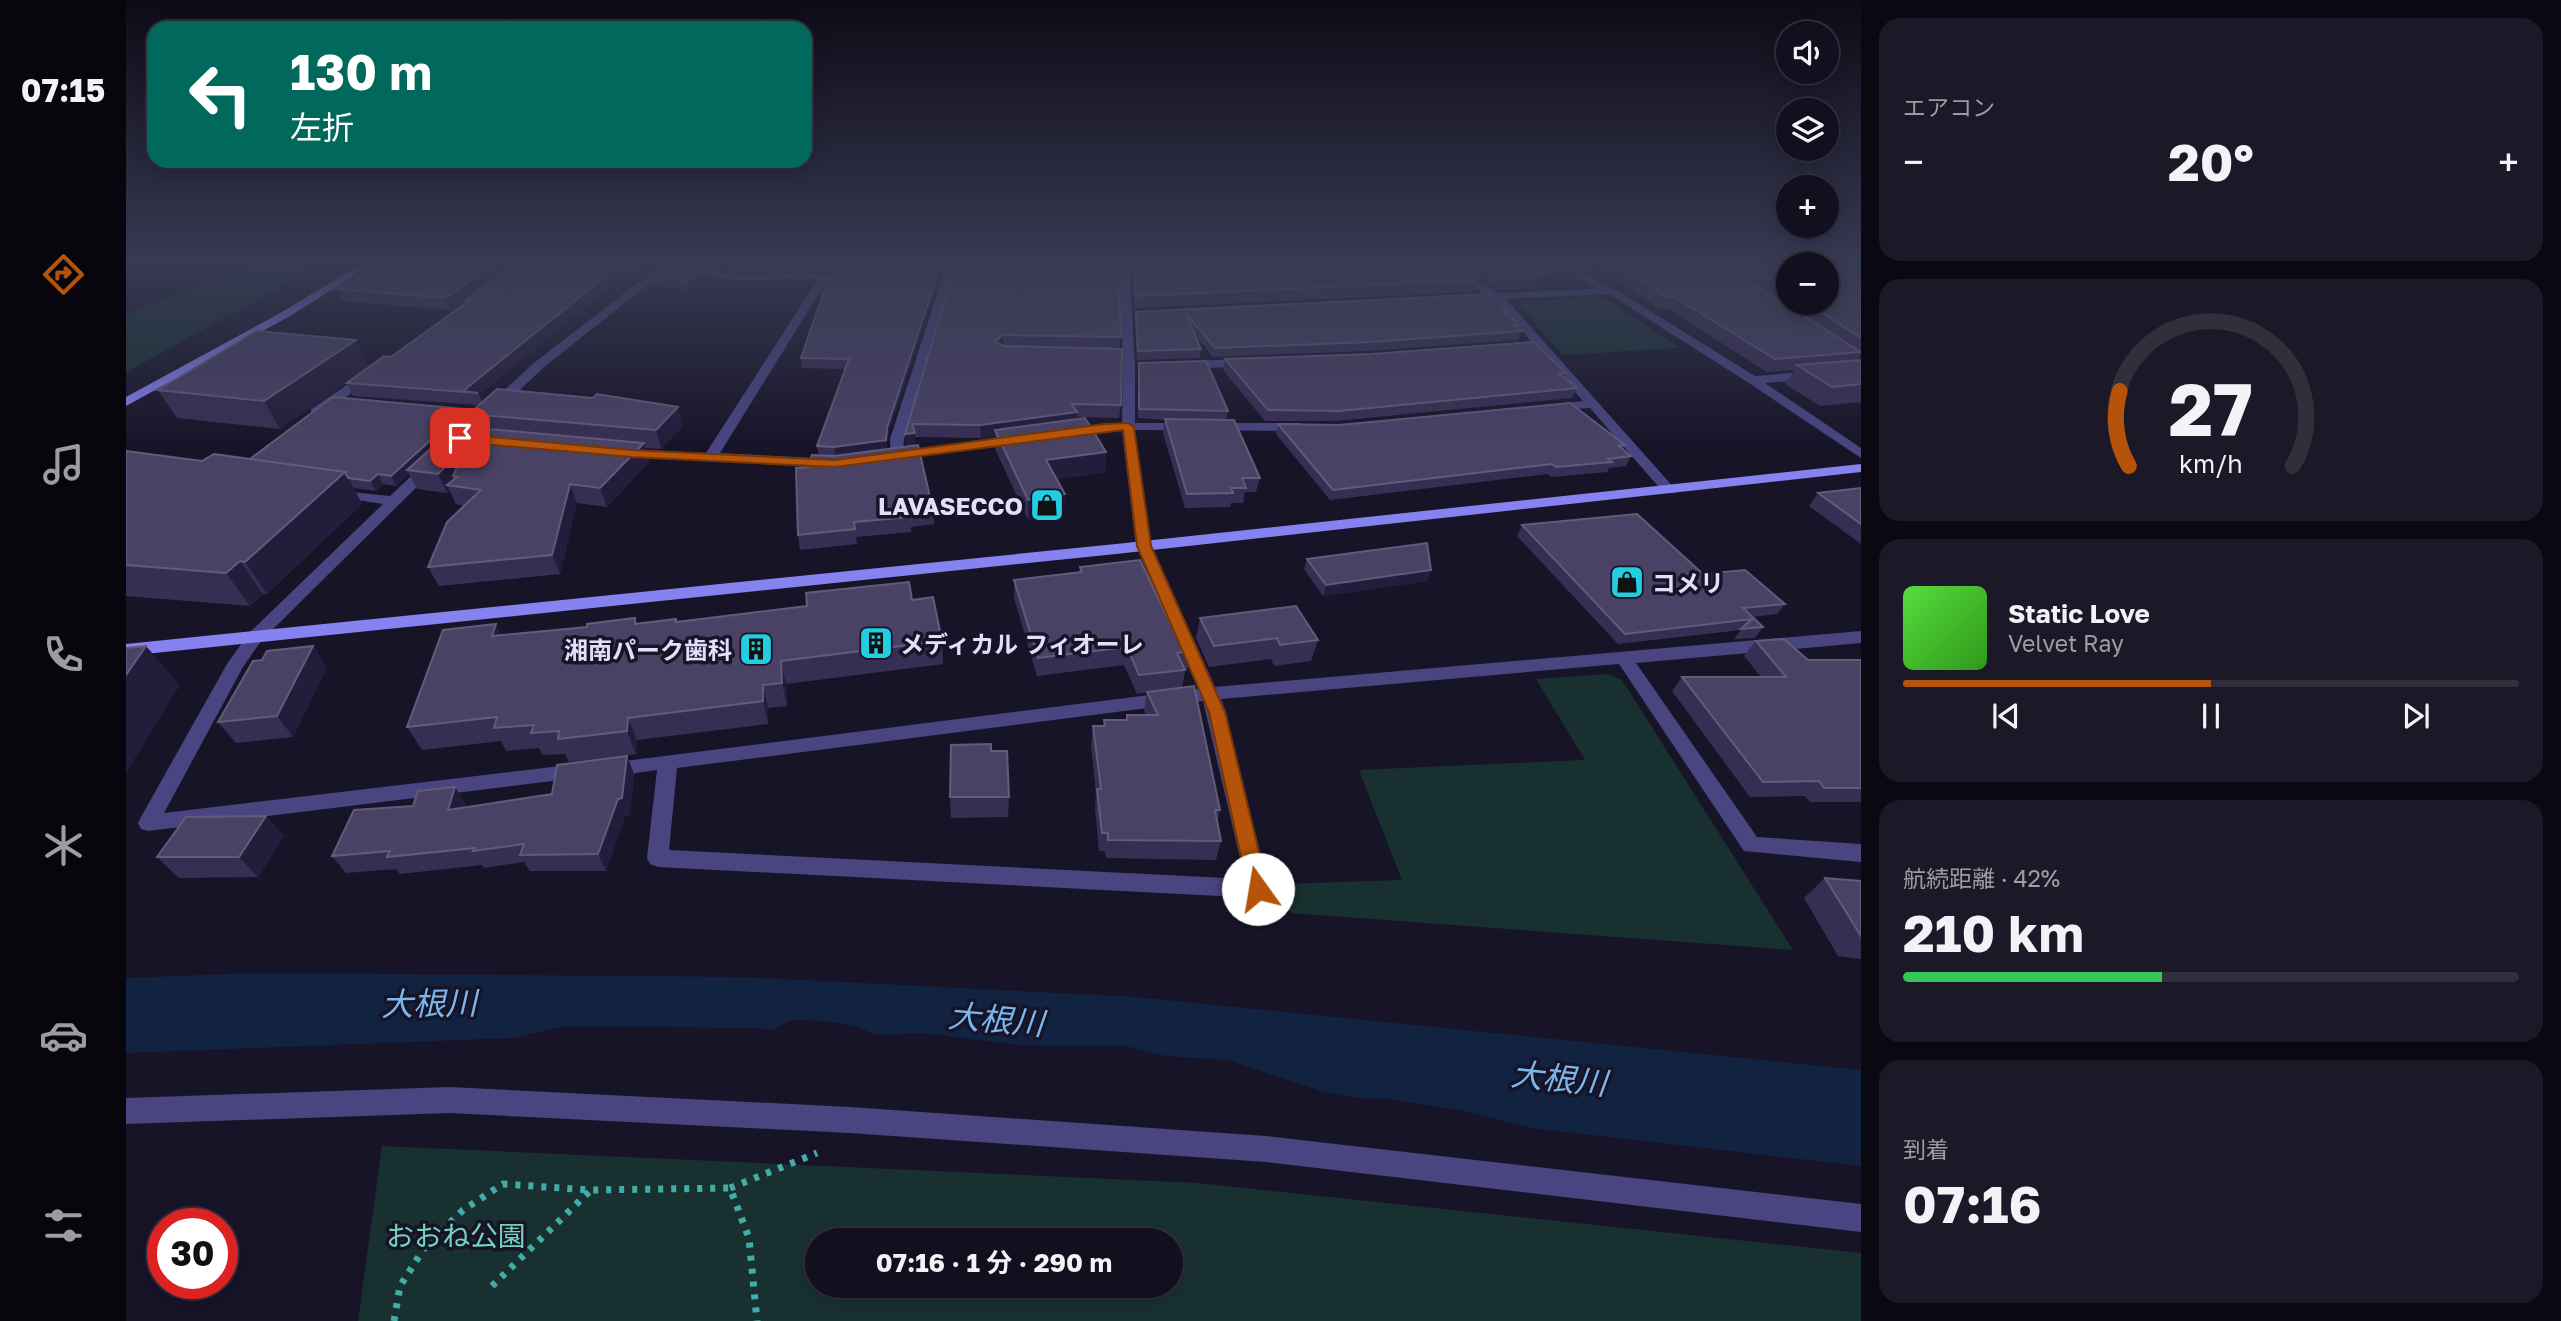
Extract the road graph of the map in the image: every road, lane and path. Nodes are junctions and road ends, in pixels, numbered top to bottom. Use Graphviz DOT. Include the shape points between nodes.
graph roads {
  1 [pos="268,324"];
  2 [pos="589,324"];
  3 [pos="795,324"];
  4 [pos="933,324"];
  5 [pos="1132,324"];
  6 [pos="1522,324"];
  7 [pos="1662,324"];
  8 [pos="1542,345"];
  9 [pos="1528,346"];
  10 [pos="1115,356"];
  11 [pos="1850,356"];
  12 [pos="1262,362"];
  13 [pos="1133,364"];
  14 [pos="1861,364"];
  15 [pos="1169,366"];
  16 [pos="376,370"];
  17 [pos="1861,371"];
  18 [pos="1753,380"];
  19 [pos="332,400"];
  20 [pos="126,402"];
  21 [pos="358,403"];
  22 [pos="1592,404"];
  23 [pos="1538,409"];
  24 [pos="461,412"];
  25 [pos="486,414"];
  26 [pos="300,424"];
  27 [pos="1128,427"];
  28 [pos="1310,427"];
  29 [pos="1062,433"];
  30 [pos="1035,437"];
  31 [pos="605,451"];
  32 [pos="1861,454"];
  33 [pos="710,458"];
  34 [pos="848,462"];
  35 [pos="1861,468"];
  36 [pos="1669,489"];
  37 [pos="323,491"];
  38 [pos="392,501"];
  39 [pos="1144,546"];
  40 [pos="255,637"];
  41 [pos="1861,637"];
  42 [pos="126,650"];
  43 [pos="1624,659"];
  44 [pos="1207,694"];
  45 [pos="668,761"];
  46 [pos="1861,853"];
  47 [pos="126,1111"];
  48 [pos="850,1120"];
  49 [pos="730,1188"];
  50 [pos="590,1190"];
  51 [pos="1861,1218"];
  52 [pos="492,1286"];
  53 [pos="394,1321"];
  54 [pos="757,1321"];
  1 -- 20 [label="street"];
  2 -- 25 [label="street"];
  3 -- 33 [label="street"];
  4 -- 30 [label="street" via="890,456"];
  5 -- 13 [label="street"];
  6 -- 8 [label="street"];
  7 -- 18 [label="street"];
  8 -- 9 [label="street"];
  8 -- 22 [label="street"];
  10 -- 13 [label="street"];
  11 -- 14 [label="street"];
  12 -- 15 [label="street"];
  13 -- 27 [label="street"];
  16 -- 19 [label="street"];
  17 -- 18 [label="street"];
  18 -- 32 [label="street"];
  19 -- 21 [label="street"];
  19 -- 26 [label="street"];
  22 -- 23 [label="street"];
  22 -- 36 [label="street"];
  24 -- 25 [label="street"];
  25 -- 38 [label="street" via="467,439"];
  27 -- 28 [label="street"];
  27 -- 29 [label="street"];
  27 -- 39 [label="street"];
  31 -- 33 [label="street"];
  33 -- 34 [label="street"];
  35 -- 36 [label="street"];
  36 -- 39 [label="street"];
  37 -- 38 [label="street"];
  38 -- 40 [label="street"];
  39 -- 40 [label="street"];
  39 -- 44 [label="street"];
  40 -- 42 [label="street"];
  40 -- 45 [label="street" via="148,823"];
  41 -- 43 [label="street"];
  43 -- 44 [label="street"];
  43 -- 46 [label="street" via="1751,845"];
  44 -- 45 [label="street"];
  44 -- 45 [label="street" via="1217,712 1258,889 658,858"];
  47 -- 48 [label="street" via="450,1100"];
  48 -- 49 [label="path" via="845,1141"];
  48 -- 51 [label="street" via="1266,1149"];
  49 -- 50 [label="path"];
  49 -- 54 [label="path" via="749,1238"];
  50 -- 52 [label="path"];
  50 -- 53 [label="path" via="503,1184 463,1210 425,1247 400,1286"];
}
